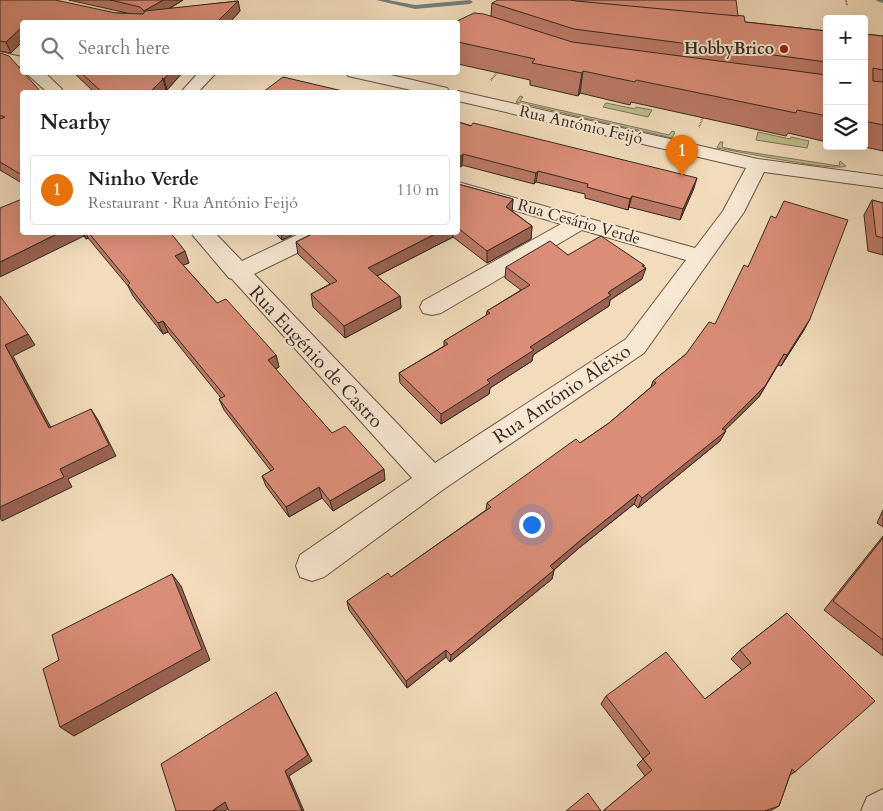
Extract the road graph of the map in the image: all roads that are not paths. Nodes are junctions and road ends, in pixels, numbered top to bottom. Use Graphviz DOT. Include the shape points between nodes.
graph roads {
  1 [pos="0,57"];
  2 [pos="20,63"];
  3 [pos="37,75"];
  4 [pos="206,75"];
  5 [pos="367,75"];
  6 [pos="53,89"];
  7 [pos="191,90"];
  8 [pos="432,90"];
  9 [pos="460,96"];
  10 [pos="758,165"];
  11 [pos="883,182"];
  12 [pos="460,189"];
  13 [pos="581,222"];
  14 [pos="204,235"];
  15 [pos="316,235"];
  16 [pos="700,257"];
  17 [pos="237,273"];
  18 [pos="432,308"];
  19 [pos="433,480"];
  20 [pos="312,566"];
  1 -- 2 [label="street"];
  3 -- 6 [label="street"];
  4 -- 7 [label="street"];
  5 -- 8 [label="street"];
  9 -- 10 [label="street, Rua António Feijó"];
  10 -- 11 [label="street, Rua António Feijó"];
  10 -- 16 [label="street, Rua António Aleixo" via="732,212"];
  12 -- 13 [label="street, Rua Cesário Verde"];
  13 -- 16 [label="street, Rua Cesário Verde"];
  13 -- 18 [label="street"];
  14 -- 17 [label="street, Rua Eugénio de Castro"];
  15 -- 17 [label="street"];
  16 -- 19 [label="street, Rua António Aleixo" via="635,346"];
  17 -- 19 [label="street, Rua Eugénio de Castro"];
  19 -- 20 [label="street, Rua António Aleixo"];
}
